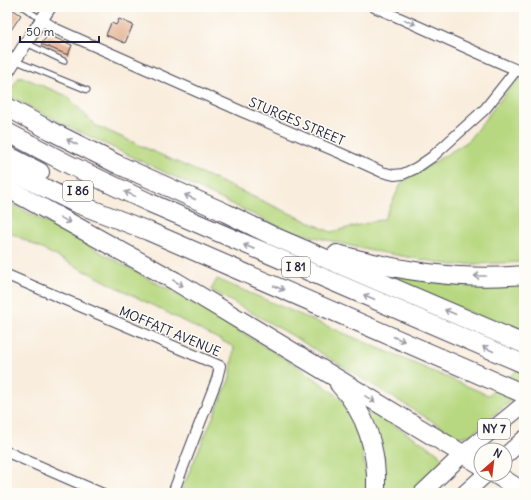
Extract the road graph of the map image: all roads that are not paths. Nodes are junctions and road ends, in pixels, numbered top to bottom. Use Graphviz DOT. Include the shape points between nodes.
graph roads {
  1 [pos="23,7"];
  2 [pos="50,7"];
  3 [pos="374,7"];
  4 [pos="42,20"];
  5 [pos="26,43"];
  6 [pos="11,58"];
  7 [pos="64,61"];
  8 [pos="520,71"];
  9 [pos="7,73"];
  10 [pos="87,90"];
  11 [pos="7,107"];
  12 [pos="7,132"];
  13 [pos="7,155"];
  14 [pos="7,169"];
  15 [pos="7,188"];
  16 [pos="226,213"];
  17 [pos="148,231"];
  18 [pos="7,275"];
  19 [pos="524,275"];
  20 [pos="524,344"];
  21 [pos="524,364"];
  22 [pos="325,371"];
  23 [pos="524,394"];
  24 [pos="524,404"];
  25 [pos="524,439"];
  26 [pos="513,449"];
  27 [pos="7,452"];
  28 [pos="463,454"];
  29 [pos="473,460"];
  30 [pos="477,482"];
  31 [pos="508,482"];
  32 [pos="524,492"];
  33 [pos="101,493"];
  34 [pos="173,493"];
  35 [pos="376,493"];
  36 [pos="422,493"];
  37 [pos="465,493"];
  1 -- 4 [label="lane"];
  2 -- 4 [label="street"];
  3 -- 8 [label="street, one-way"];
  4 -- 5 [label="street"];
  4 -- 8 [label="street, STURGES STREET" via="56,29 243,112 394,175 404,174 432,157 485,109"];
  5 -- 6 [label="street"];
  5 -- 7 [label="lane"];
  6 -- 9 [label="street"];
  6 -- 10 [label="lane"];
  16 -- 11 [label="highway, one-way" via="119,165"];
  21 -- 12 [label="highway, I 81, one-way" via="148,202"];
  13 -- 17 [label="highway, I 86"];
  14 -- 17 [label="highway, I 81" via="73,202"];
  15 -- 22 [label="highway, one-way" via="175,281"];
  19 -- 16 [label="highway, one-way" via="454,275 398,269 317,247"];
  20 -- 16 [label="highway, one-way" via="273,236"];
  17 -- 23 [label="highway, I 81, one-way"];
  18 -- 34 [label="street, MOFFATT AVENUE" via="220,366"];
  22 -- 28 [label="highway, one-way"];
  22 -- 35 [label="highway" via="351,399 367,429 376,467"];
  24 -- 28 [label="main road, NY 7"];
  25 -- 26 [label="main road, NY 7"];
  27 -- 33 [label="street"];
  28 -- 29 [label="highway"];
  28 -- 36 [label="main road, NY 7"];
  30 -- 37 [label="main road"];
  31 -- 32 [label="highway"];
}
